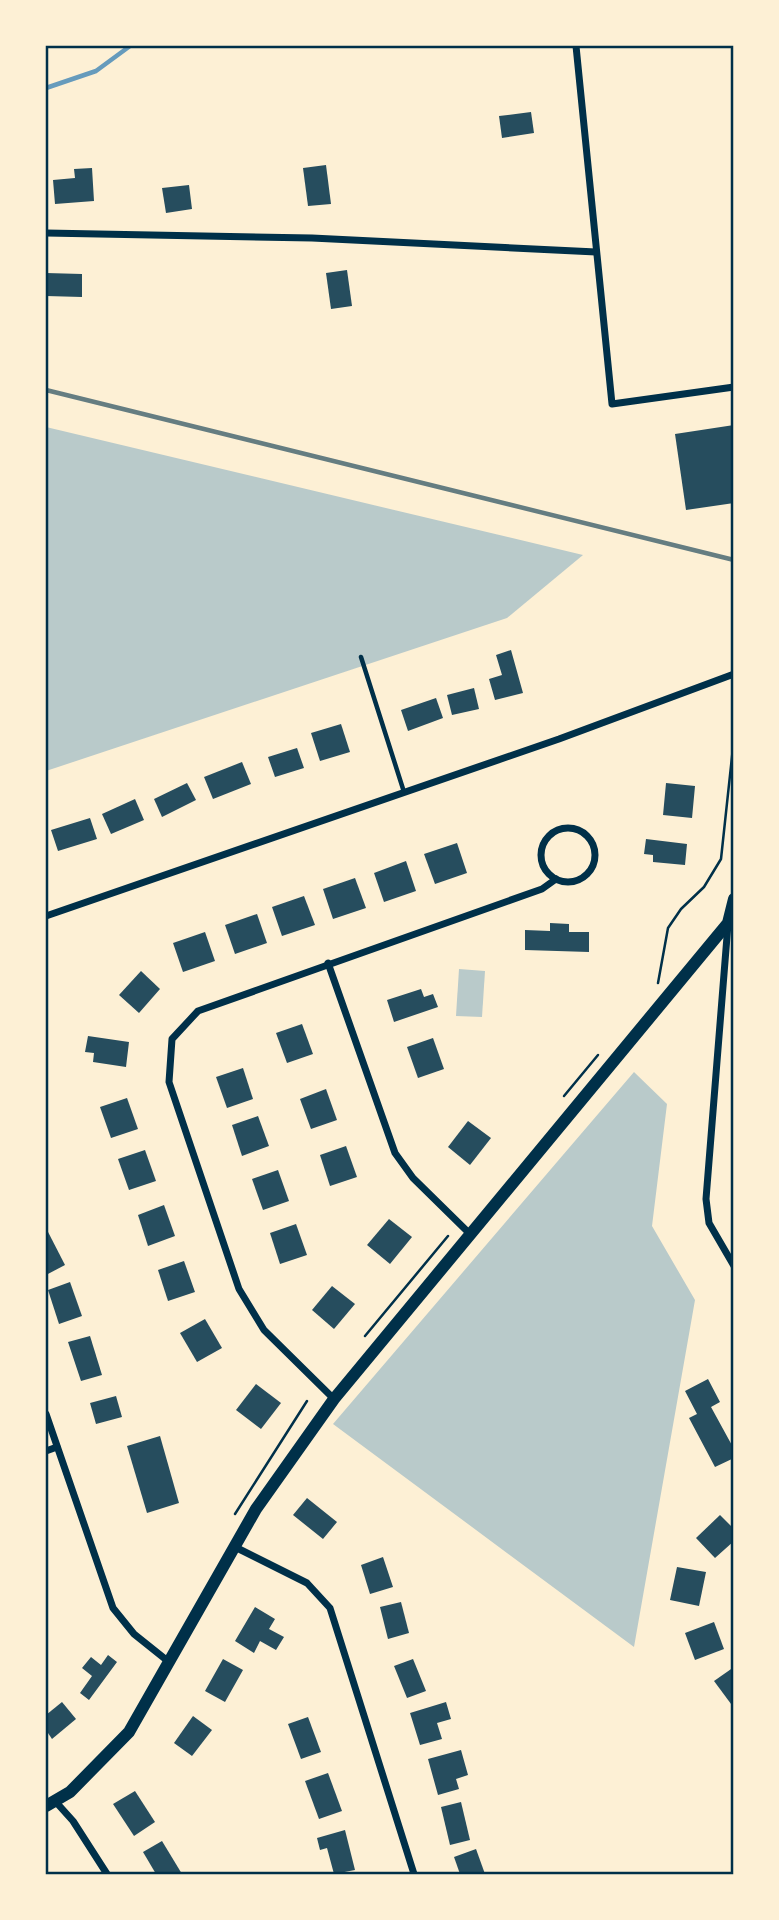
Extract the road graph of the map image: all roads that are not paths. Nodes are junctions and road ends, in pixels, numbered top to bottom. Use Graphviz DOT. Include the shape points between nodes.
graph roads {
  1 [pos="576,46"];
  2 [pos="46,233"];
  3 [pos="596,253"];
  4 [pos="733,387"];
  5 [pos="361,657"];
  6 [pos="733,674"];
  7 [pos="404,793"];
  8 [pos="556,879"];
  9 [pos="733,899"];
  10 [pos="46,916"];
  11 [pos="729,923"];
  12 [pos="328,963"];
  13 [pos="470,1233"];
  14 [pos="733,1266"];
  15 [pos="334,1399"];
  16 [pos="46,1414"];
  17 [pos="57,1447"];
  18 [pos="46,1451"];
  19 [pos="235,1547"];
  20 [pos="169,1662"];
  21 [pos="50,1803"];
  22 [pos="107,1874"];
  23 [pos="414,1874"];
  1 -- 3 [label="street"];
  2 -- 3 [label="street" via="312,238"];
  3 -- 4 [label="street" via="612,404"];
  5 -- 7 [label="lane"];
  6 -- 7 [label="street"];
  7 -- 10 [label="street"];
  8 -- 8 [label="street" via="576,880 592,867 593,846 580,831 559,829 543,843 542,863"];
  8 -- 12 [label="street" via="542,889"];
  9 -- 11 [label="street"];
  11 -- 13 [label="street"];
  11 -- 14 [label="street" via="706,1199 709,1223"];
  12 -- 13 [label="street" via="395,1153 413,1178"];
  12 -- 15 [label="street" via="198,1011 172,1039 169,1082 239,1289 264,1330"];
  13 -- 15 [label="street"];
  15 -- 19 [label="street" via="296,1447"];
  16 -- 17 [label="street"];
  17 -- 18 [label="street"];
  17 -- 20 [label="street" via="113,1608 134,1634"];
  19 -- 20 [label="street"];
  19 -- 23 [label="street" via="307,1583 330,1608"];
  20 -- 21 [label="street" via="129,1732 78,1785"];
  21 -- 22 [label="street" via="73,1821"];
}
